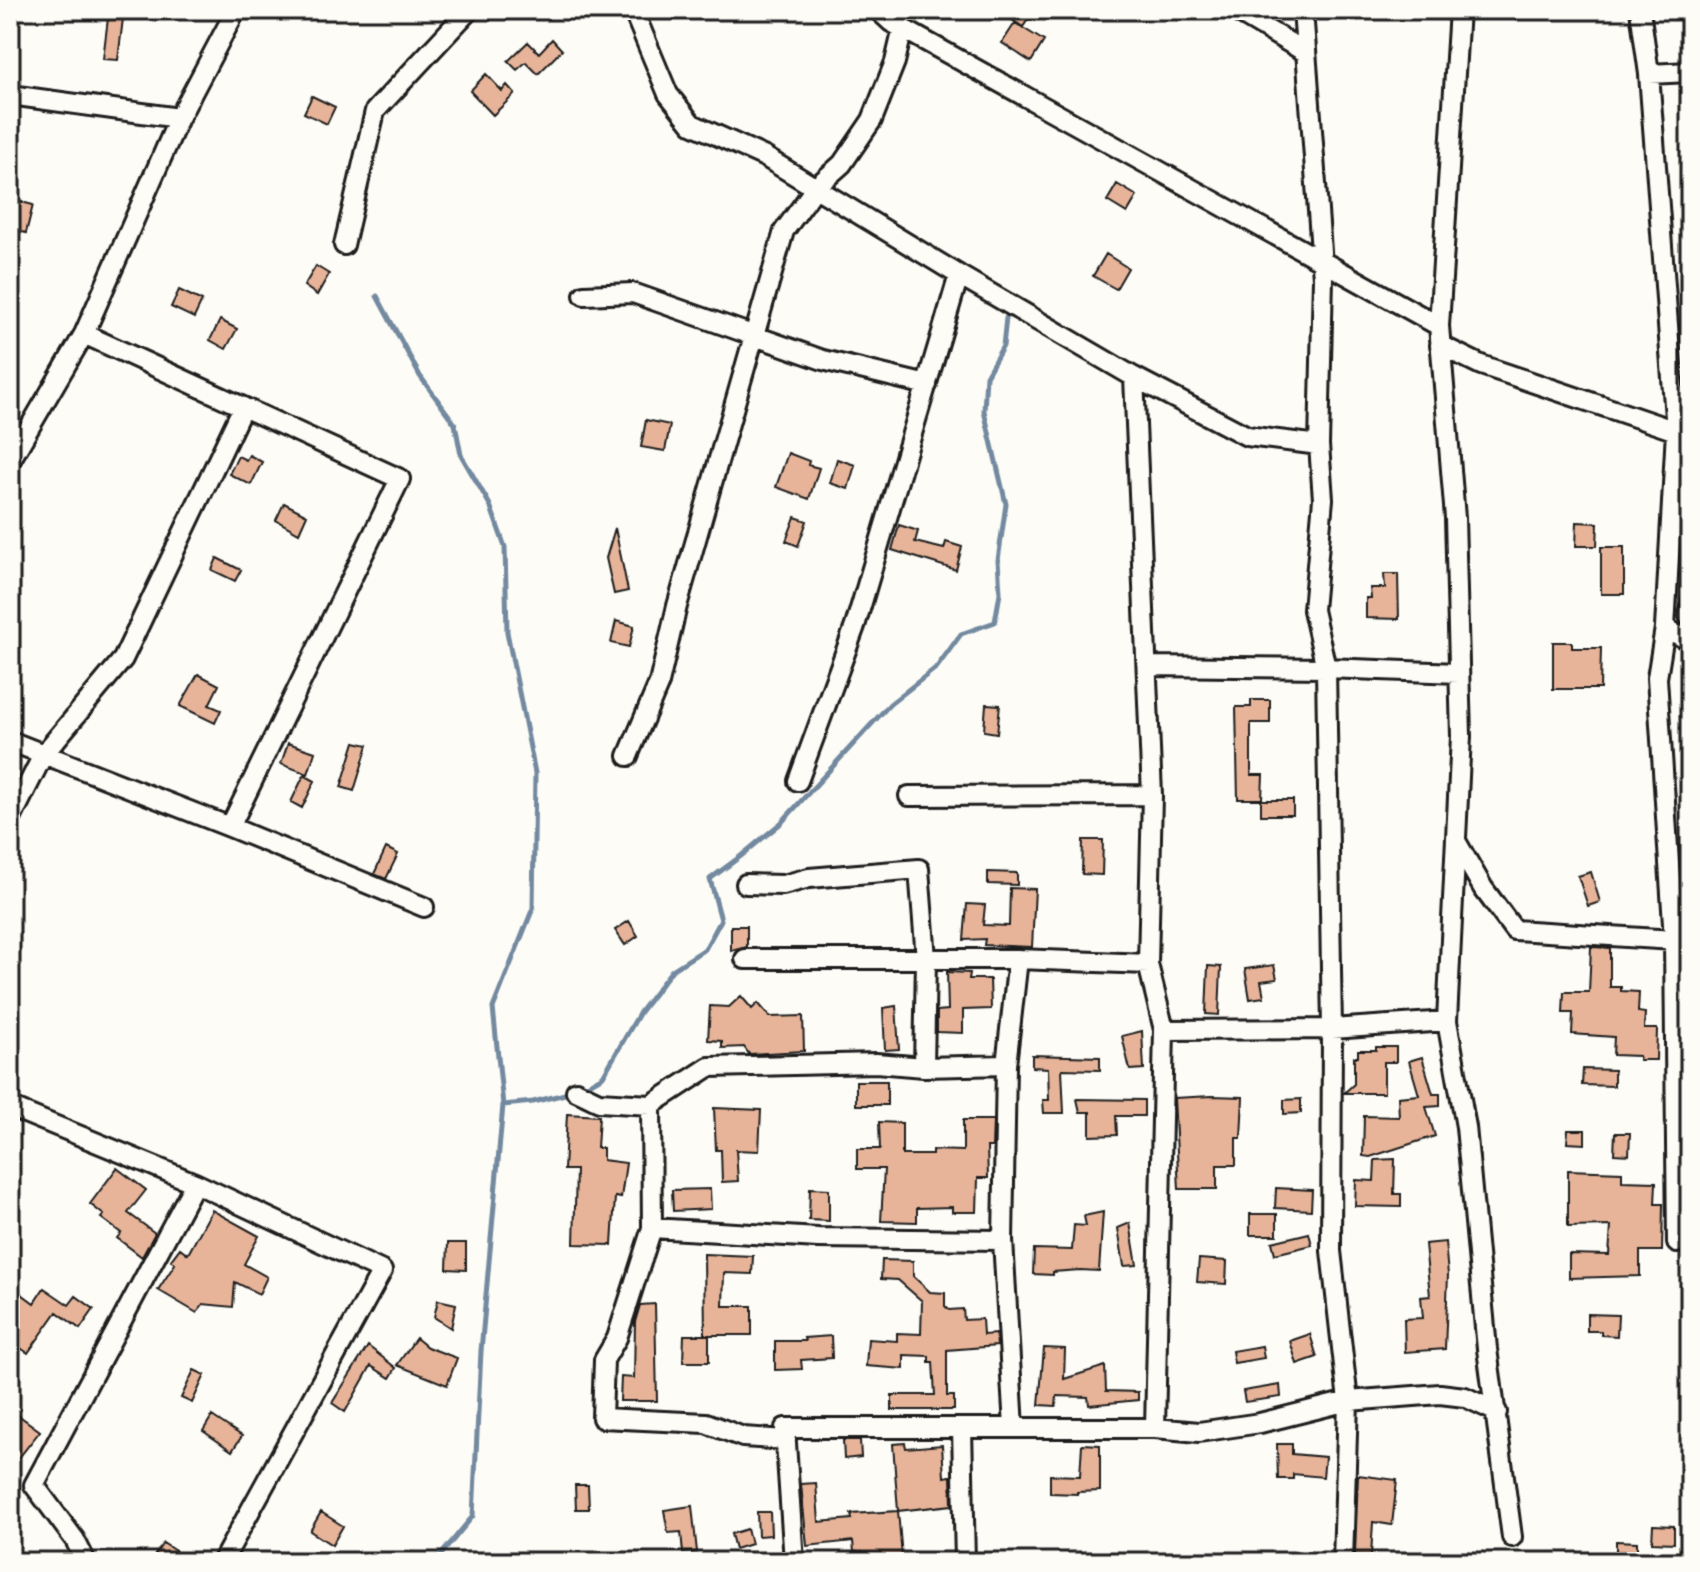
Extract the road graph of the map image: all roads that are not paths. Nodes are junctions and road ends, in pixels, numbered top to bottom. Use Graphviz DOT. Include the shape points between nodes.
graph roads {
  1 [pos="236,10"];
  2 [pos="469,10"];
  3 [pos="633,10"];
  4 [pos="1234,10"];
  5 [pos="1303,10"];
  6 [pos="1459,10"];
  7 [pos="1640,10"];
  8 [pos="892,18"];
  9 [pos="1305,52"];
  10 [pos="1690,72"];
  11 [pos="1649,74"];
  12 [pos="10,95"];
  13 [pos="179,118"];
  14 [pos="816,187"];
  15 [pos="344,245"];
  16 [pos="1321,259"];
  17 [pos="959,275"];
  18 [pos="584,295"];
  19 [pos="1439,326"];
  20 [pos="84,334"];
  21 [pos="754,337"];
  22 [pos="1440,345"];
  23 [pos="1134,377"];
  24 [pos="927,385"];
  25 [pos="243,407"];
  26 [pos="1683,435"];
  27 [pos="1319,445"];
  28 [pos="10,461"];
  29 [pos="1665,628"];
  30 [pos="1690,641"];
  31 [pos="1147,666"];
  32 [pos="1326,668"];
  33 [pos="1459,673"];
  34 [pos="10,741"];
  35 [pos="43,755"];
  36 [pos="628,756"];
  37 [pos="798,781"];
  38 [pos="1152,795"];
  39 [pos="909,796"];
  40 [pos="10,821"];
  41 [pos="230,827"];
  42 [pos="1456,841"];
  43 [pos="746,884"];
  44 [pos="424,907"];
  45 [pos="1674,940"];
  46 [pos="745,959"];
  47 [pos="926,959"];
  48 [pos="1018,959"];
  49 [pos="1148,964"];
  50 [pos="1447,1021"];
  51 [pos="1332,1029"];
  52 [pos="1164,1030"];
  53 [pos="1006,1065"];
  54 [pos="924,1067"];
  55 [pos="576,1091"];
  56 [pos="651,1105"];
  57 [pos="10,1107"];
  58 [pos="195,1183"];
  59 [pos="652,1228"];
  60 [pos="1003,1240"];
  61 [pos="1677,1243"];
  62 [pos="1348,1401"];
  63 [pos="1497,1412"];
  64 [pos="962,1428"];
  65 [pos="1014,1428"];
  66 [pos="1155,1428"];
  67 [pos="786,1440"];
  68 [pos="1512,1537"];
  69 [pos="86,1562"];
  70 [pos="222,1562"];
  71 [pos="794,1562"];
  72 [pos="965,1562"];
  73 [pos="1343,1562"];
  1 -- 13 [label="street"];
  2 -- 15 [label="street" via="375,111"];
  3 -- 14 [label="street" via="668,94 692,124"];
  4 -- 9 [label="street"];
  5 -- 9 [label="street"];
  6 -- 19 [label="street"];
  7 -- 11 [label="street"];
  8 -- 14 [label="street" via="895,62 872,120 842,164"];
  8 -- 16 [label="street"];
  9 -- 16 [label="street"];
  10 -- 11 [label="street"];
  11 -- 26 [label="street"];
  12 -- 13 [label="street"];
  13 -- 20 [label="street"];
  14 -- 17 [label="street"];
  14 -- 21 [label="street" via="784,231"];
  16 -- 19 [label="street"];
  16 -- 27 [label="street"];
  17 -- 23 [label="street"];
  17 -- 24 [label="street"];
  18 -- 21 [label="street" via="633,293"];
  19 -- 22 [label="street"];
  20 -- 25 [label="street"];
  20 -- 28 [label="street"];
  21 -- 24 [label="street"];
  21 -- 36 [label="street" via="659,683"];
  22 -- 26 [label="street" via="1481,365"];
  22 -- 33 [label="street" via="1455,518"];
  23 -- 27 [label="street" via="1247,436"];
  23 -- 31 [label="street"];
  24 -- 37 [label="street" via="855,626"];
  25 -- 35 [label="street" via="123,659"];
  25 -- 41 [label="street" via="400,479"];
  26 -- 29 [label="street"];
  27 -- 32 [label="street" via="1323,499 1313,610"];
  29 -- 30 [label="street"];
  29 -- 45 [label="street" via="1657,678"];
  31 -- 32 [label="street"];
  31 -- 38 [label="street"];
  32 -- 33 [label="street"];
  32 -- 51 [label="street"];
  33 -- 42 [label="street"];
  34 -- 35 [label="street"];
  35 -- 40 [label="street"];
  35 -- 41 [label="street"];
  38 -- 39 [label="street"];
  38 -- 49 [label="street"];
  41 -- 44 [label="street"];
  42 -- 45 [label="street" via="1514,930"];
  42 -- 50 [label="street"];
  43 -- 47 [label="street" via="783,885 919,869"];
  45 -- 61 [label="street"];
  46 -- 47 [label="street"];
  47 -- 48 [label="street"];
  47 -- 54 [label="street"];
  48 -- 49 [label="street"];
  48 -- 53 [label="street"];
  49 -- 52 [label="street"];
  50 -- 51 [label="street"];
  50 -- 63 [label="street" via="1466,1127"];
  51 -- 52 [label="street"];
  51 -- 62 [label="street" via="1331,1251"];
  52 -- 66 [label="street"];
  53 -- 54 [label="street"];
  53 -- 60 [label="street"];
  54 -- 56 [label="street" via="709,1067"];
  55 -- 56 [label="street" via="599,1102"];
  56 -- 59 [label="street"];
  57 -- 58 [label="street"];
  58 -- 69 [label="street" via="34,1485"];
  58 -- 70 [label="street" via="382,1271"];
  59 -- 60 [label="street" via="818,1238"];
  59 -- 67 [label="street" via="617,1338 604,1360 602,1418 706,1423 743,1437"];
  60 -- 65 [label="street"];
  62 -- 63 [label="street" via="1440,1394 1465,1397"];
  62 -- 66 [label="street" via="1215,1430"];
  62 -- 73 [label="street"];
  63 -- 68 [label="street"];
  64 -- 65 [label="street"];
  64 -- 67 [label="street" via="785,1428"];
  64 -- 72 [label="street"];
  65 -- 66 [label="street"];
  67 -- 71 [label="street"];
}
